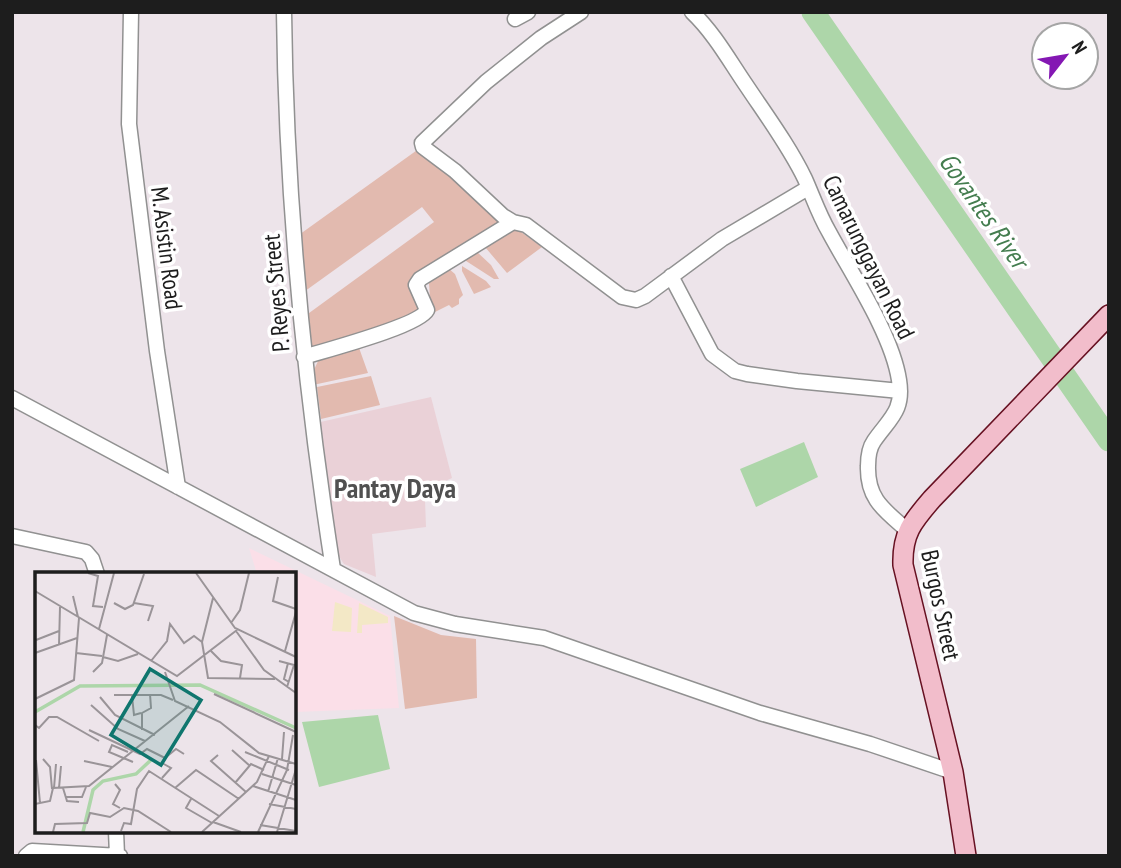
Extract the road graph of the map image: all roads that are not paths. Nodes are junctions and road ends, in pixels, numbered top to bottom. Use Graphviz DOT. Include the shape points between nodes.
graph roads {
  1 [pos="131,12"];
  2 [pos="284,12"];
  3 [pos="581,12"];
  4 [pos="692,12"];
  5 [pos="808,188"];
  6 [pos="513,222"];
  7 [pos="671,276"];
  8 [pos="1109,315"];
  9 [pos="304,357"];
  10 [pos="900,391"];
  11 [pos="12,398"];
  12 [pos="178,487"];
  13 [pos="907,530"];
  14 [pos="12,536"];
  15 [pos="333,569"];
  16 [pos="97,572"];
  17 [pos="953,772"];
  18 [pos="116,833"];
  19 [pos="118,855"];
  20 [pos="26,856"];
  21 [pos="966,856"];
  1 -- 12 [label="street, M. Asistin Road" via="129,124"];
  2 -- 9 [label="street, P. Reyes Street" via="287,161"];
  3 -- 6 [label="street" via="485,82 422,144"];
  4 -- 5 [label="street, Camarunggayan Road" via="765,114"];
  5 -- 7 [label="street" via="722,239"];
  5 -- 10 [label="street, Camarunggayan Road" via="889,348"];
  6 -- 7 [label="street" via="526,225 627,299 640,299"];
  6 -- 9 [label="street" via="420,279 416,285 427,310 421,317"];
  7 -- 10 [label="street" via="712,354 735,371"];
  8 -- 13 [label="main road, Burgos Street"];
  9 -- 15 [label="street, P. Reyes Street"];
  10 -- 13 [label="street" via="895,416 871,446 868,468 875,500"];
  11 -- 12 [label="street"];
  12 -- 15 [label="street"];
  13 -- 17 [label="main road, Burgos Street" via="903,565"];
  14 -- 16 [label="street" via="86,552"];
  15 -- 17 [label="street" via="432,619 544,638 760,713"];
  17 -- 21 [label="main road, Burgos Street"];
  18 -- 19 [label="street"];
  19 -- 20 [label="street" via="32,851"];
}
